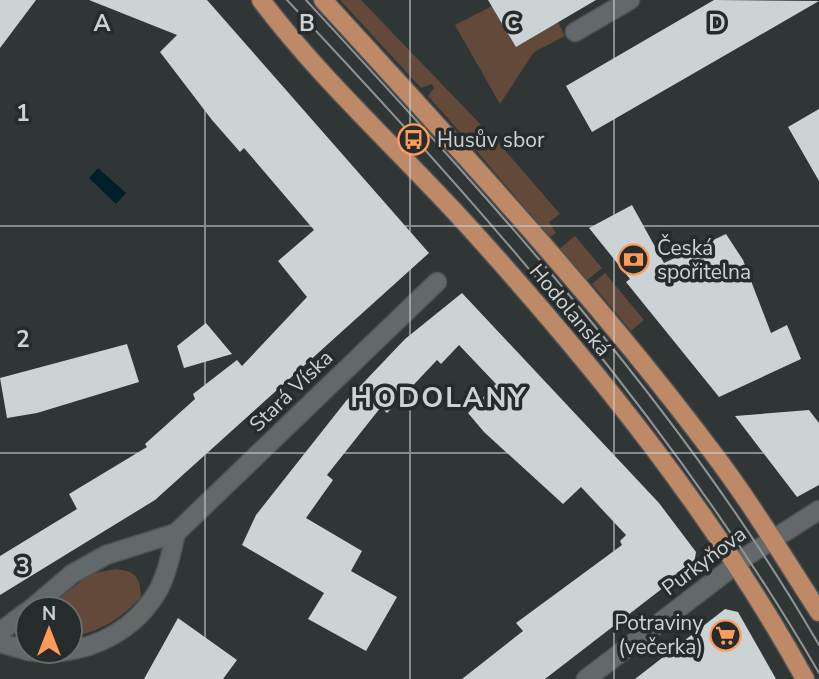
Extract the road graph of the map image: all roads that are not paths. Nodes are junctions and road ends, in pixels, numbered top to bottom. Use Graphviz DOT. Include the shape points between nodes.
graph roads {
  1 [pos="261,0"];
  2 [pos="323,0"];
  3 [pos="630,0"];
  4 [pos="575,32"];
  5 [pos="437,282"];
  6 [pos="819,510"];
  7 [pos="176,533"];
  8 [pos="772,540"];
  9 [pos="734,565"];
  10 [pos="47,595"];
  11 [pos="819,612"];
  12 [pos="14,621"];
  13 [pos="0,632"];
  14 [pos="84,648"];
  15 [pos="586,679"];
  16 [pos="805,679"];
  1 -- 9 [label="main road, Hodolanská" via="287,35 466,224 581,358 672,474"];
  2 -- 8 [label="main road" via="533,230 626,341 712,451"];
  3 -- 4 [label="street"];
  5 -- 7 [label="street, Stará Víska"];
  6 -- 8 [label="street, Purkyňova"];
  7 -- 10 [label="street, Stará Víska" via="106,555"];
  7 -- 14 [label="street, Stará Víska" via="156,594 122,629"];
  8 -- 9 [label="street, Purkyňova"];
  8 -- 11 [label="main road"];
  9 -- 15 [label="street, Purkyňova"];
  9 -- 16 [label="main road, Hodolanská"];
  12 -- 13 [label="street, Stará Víska"];
}
